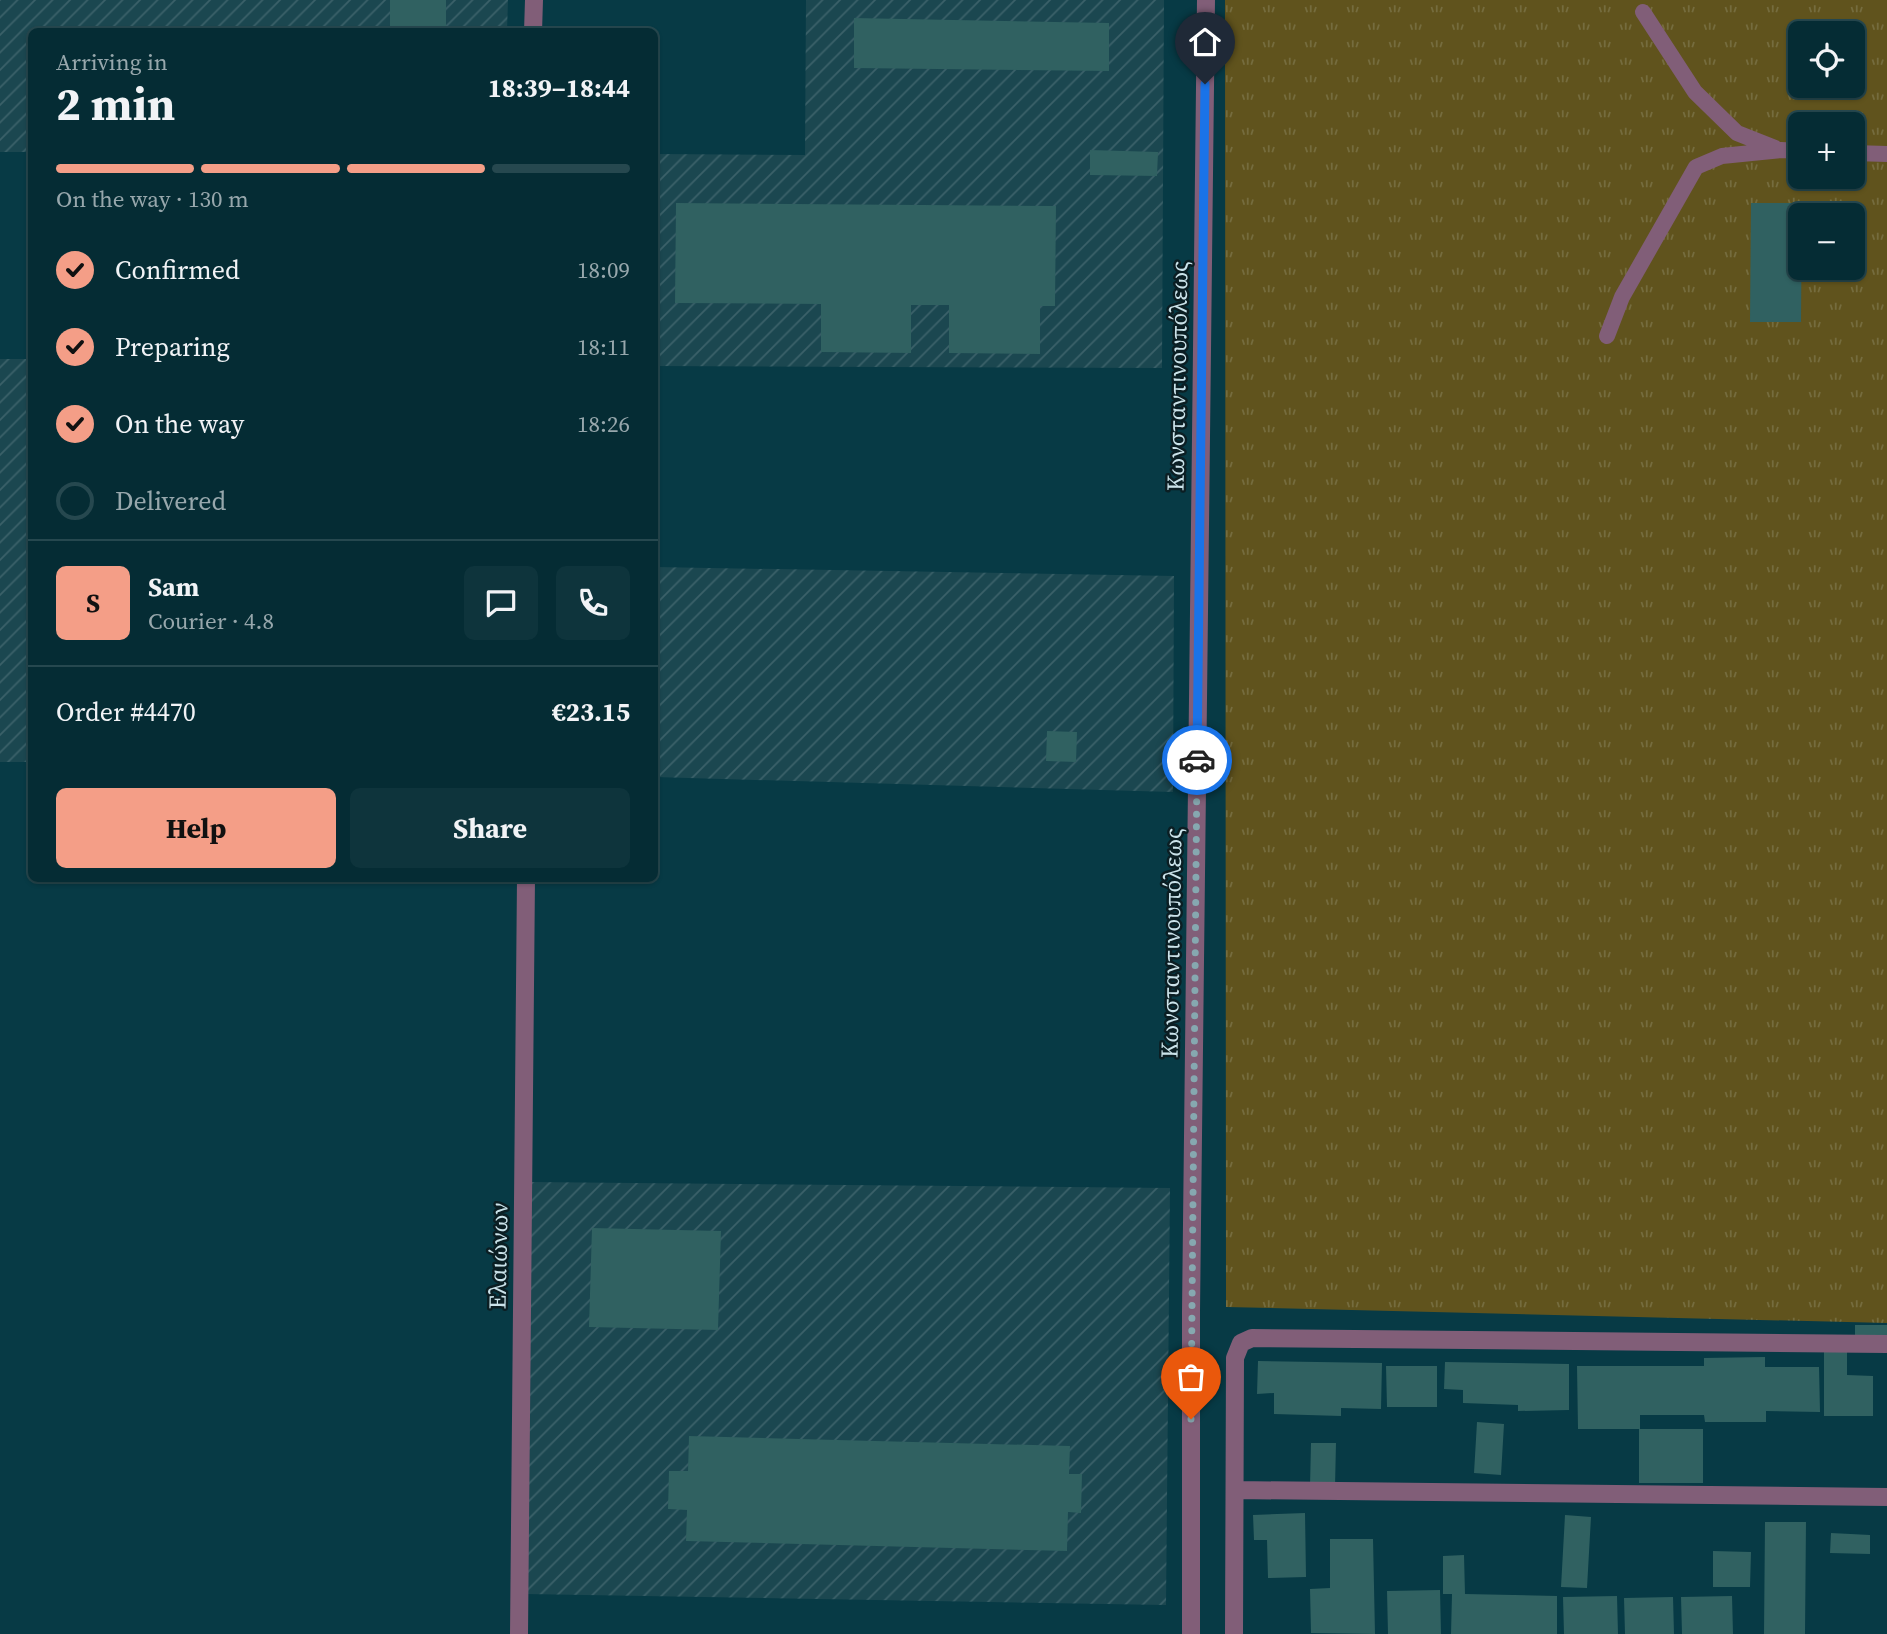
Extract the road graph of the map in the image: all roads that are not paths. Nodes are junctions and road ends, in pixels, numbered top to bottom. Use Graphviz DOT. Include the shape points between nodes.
graph roads {
  1 [pos="534,0"];
  2 [pos="1206,0"];
  3 [pos="1643,12"];
  4 [pos="533,28"];
  5 [pos="1781,150"];
  6 [pos="1788,150"];
  7 [pos="1865,153"];
  8 [pos="1887,154"];
  9 [pos="1606,336"];
  10 [pos="526,882"];
  11 [pos="1887,1344"];
  12 [pos="1236,1490"];
  13 [pos="1887,1497"];
  14 [pos="519,1634"];
  15 [pos="1191,1634"];
  16 [pos="1234,1634"];
  1 -- 4 [label="street"];
  2 -- 15 [label="street, Κωνσταντινουπόλεως"];
  3 -- 5 [label="lane" via="1695,92 1737,134"];
  5 -- 6 [label="lane"];
  5 -- 9 [label="lane" via="1722,156 1696,167 1622,297"];
  7 -- 8 [label="lane"];
  10 -- 14 [label="street, Ελαιώνων"];
  11 -- 12 [label="street" via="1252,1338 1241,1343 1235,1358"];
  12 -- 13 [label="street"];
  12 -- 16 [label="street"];
}
